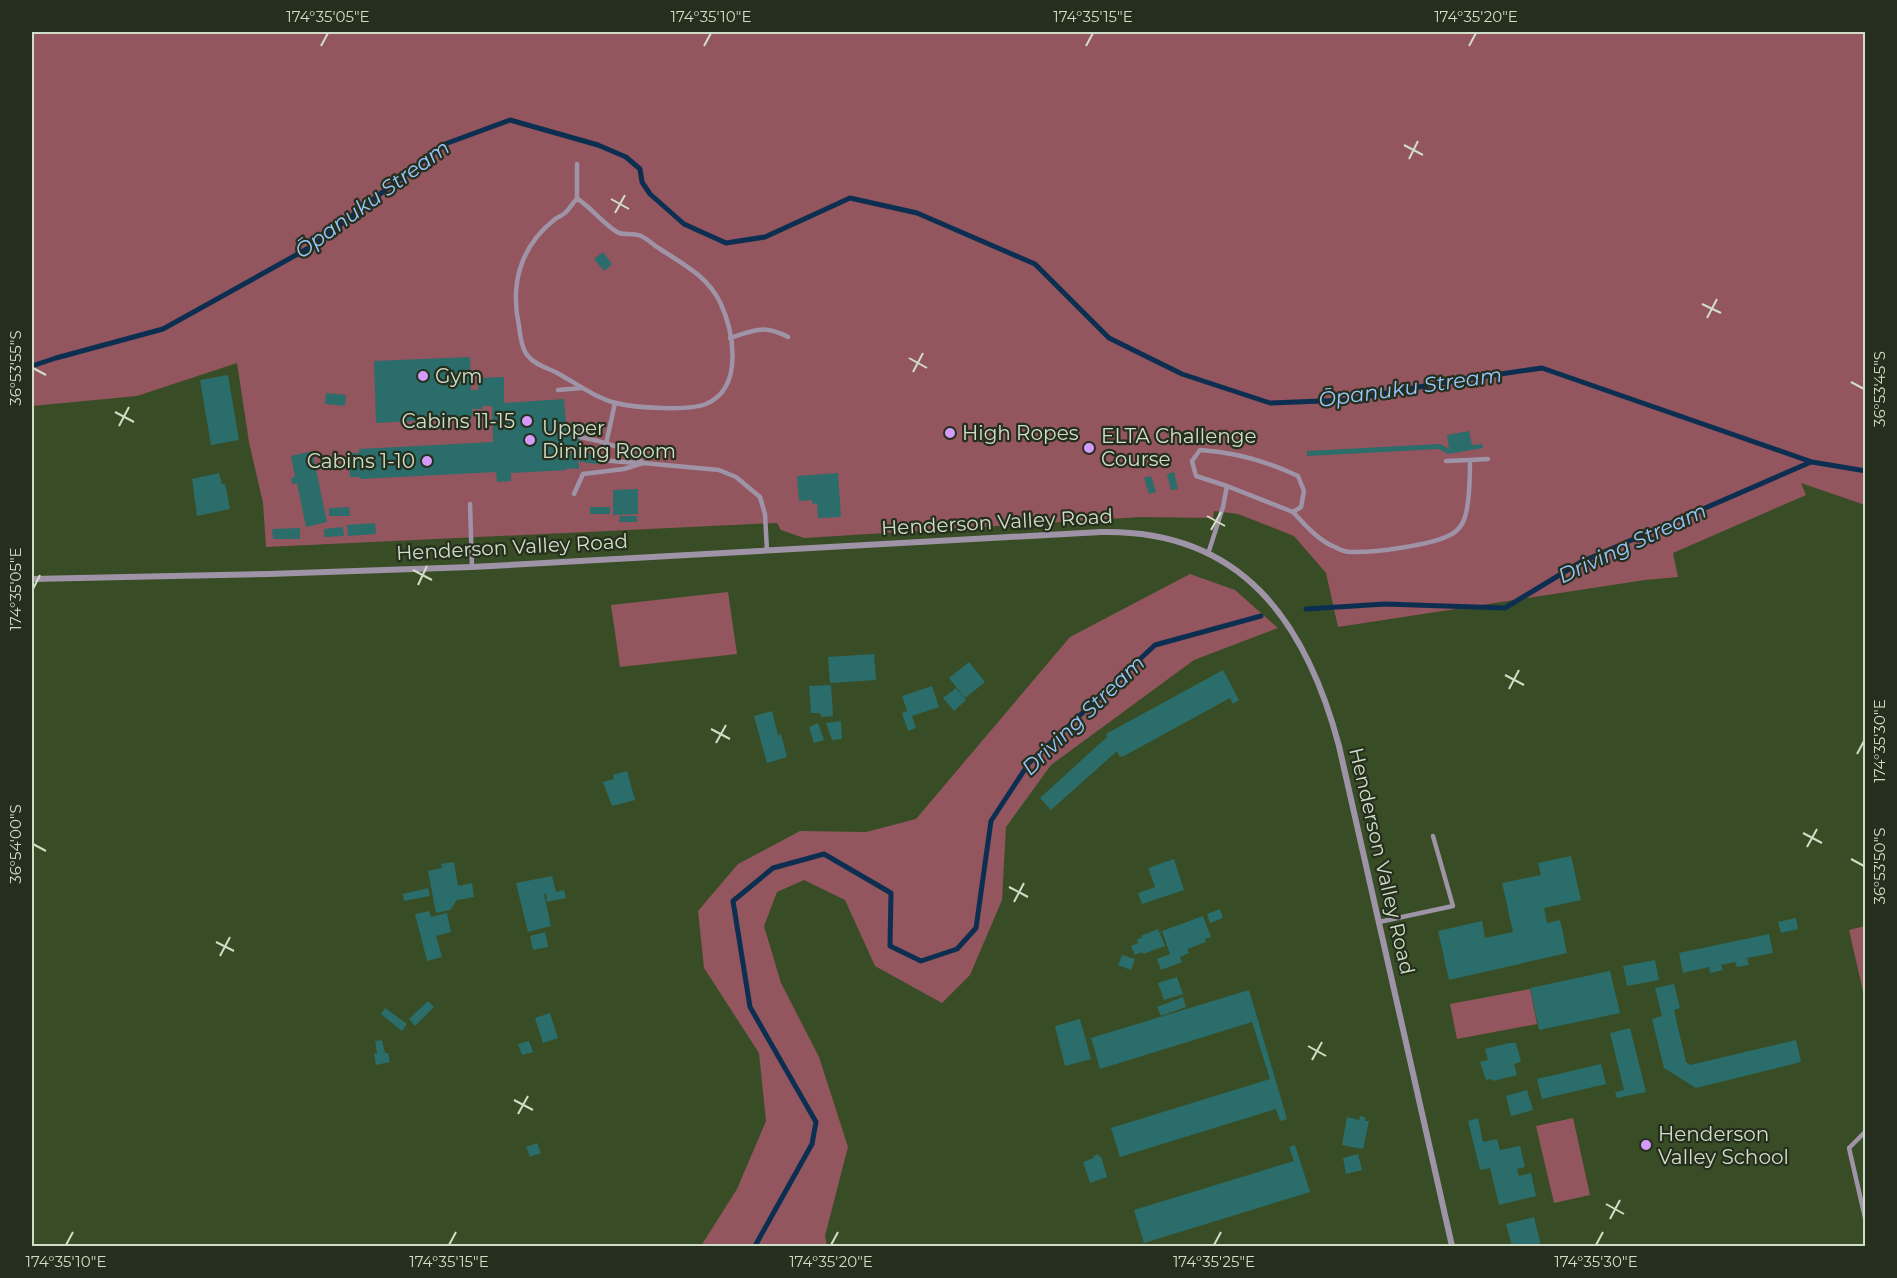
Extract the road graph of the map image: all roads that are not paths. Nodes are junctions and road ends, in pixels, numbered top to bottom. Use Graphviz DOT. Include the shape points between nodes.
graph roads {
  1 [pos="577,164"];
  2 [pos="577,199"];
  3 [pos="788,337"];
  4 [pos="730,338"];
  5 [pos="582,388"];
  6 [pos="558,390"];
  7 [pos="615,403"];
  8 [pos="580,437"];
  9 [pos="606,444"];
  10 [pos="1488,459"];
  11 [pos="599,460"];
  12 [pos="1470,460"];
  13 [pos="1446,461"];
  14 [pos="643,463"];
  15 [pos="1227,486"];
  16 [pos="574,494"];
  17 [pos="470,504"];
  18 [pos="1293,512"];
  19 [pos="767,551"];
  20 [pos="1208,554"];
  21 [pos="472,567"];
  22 [pos="32,579"];
  23 [pos="1433,836"];
  24 [pos="1379,922"];
  25 [pos="1866,1131"];
  26 [pos="1866,1222"];
  27 [pos="1452,1246"];
  1 -- 2 [label="lane"];
  2 -- 4 [label="lane" via="619,233 641,237 703,278 723,309"];
  2 -- 5 [label="lane" via="527,251 517,278 516,312 526,355"];
  3 -- 4 [label="lane" via="775,330 757,329"];
  4 -- 7 [label="lane" via="730,378 712,401 675,408"];
  5 -- 6 [label="lane"];
  5 -- 7 [label="lane"];
  7 -- 9 [label="lane"];
  8 -- 9 [label="lane"];
  9 -- 14 [label="lane"];
  10 -- 12 [label="lane"];
  11 -- 14 [label="lane"];
  12 -- 13 [label="lane"];
  12 -- 18 [label="lane" via="1463,522 1457,531 1438,540 1383,551 1350,552 1332,547"];
  14 -- 16 [label="lane" via="583,474"];
  14 -- 19 [label="lane" via="719,470 749,486 760,497 765,514"];
  15 -- 18 [label="lane"];
  15 -- 18 [label="lane" via="1196,477 1192,461 1200,450 1245,456 1298,476 1304,491 1302,507"];
  15 -- 20 [label="lane"];
  17 -- 21 [label="lane"];
  19 -- 20 [label="street, Henderson Valley Road" via="1126,531"];
  19 -- 21 [label="street, Henderson Valley Road"];
  20 -- 24 [label="street, Henderson Valley Road" via="1227,564 1265,596 1301,644 1313,669 1337,738"];
  21 -- 22 [label="street, Henderson Valley Road"];
  23 -- 24 [label="lane" via="1453,906"];
  24 -- 27 [label="street, Henderson Valley Road"];
  25 -- 26 [label="lane" via="1849,1148"];
}
